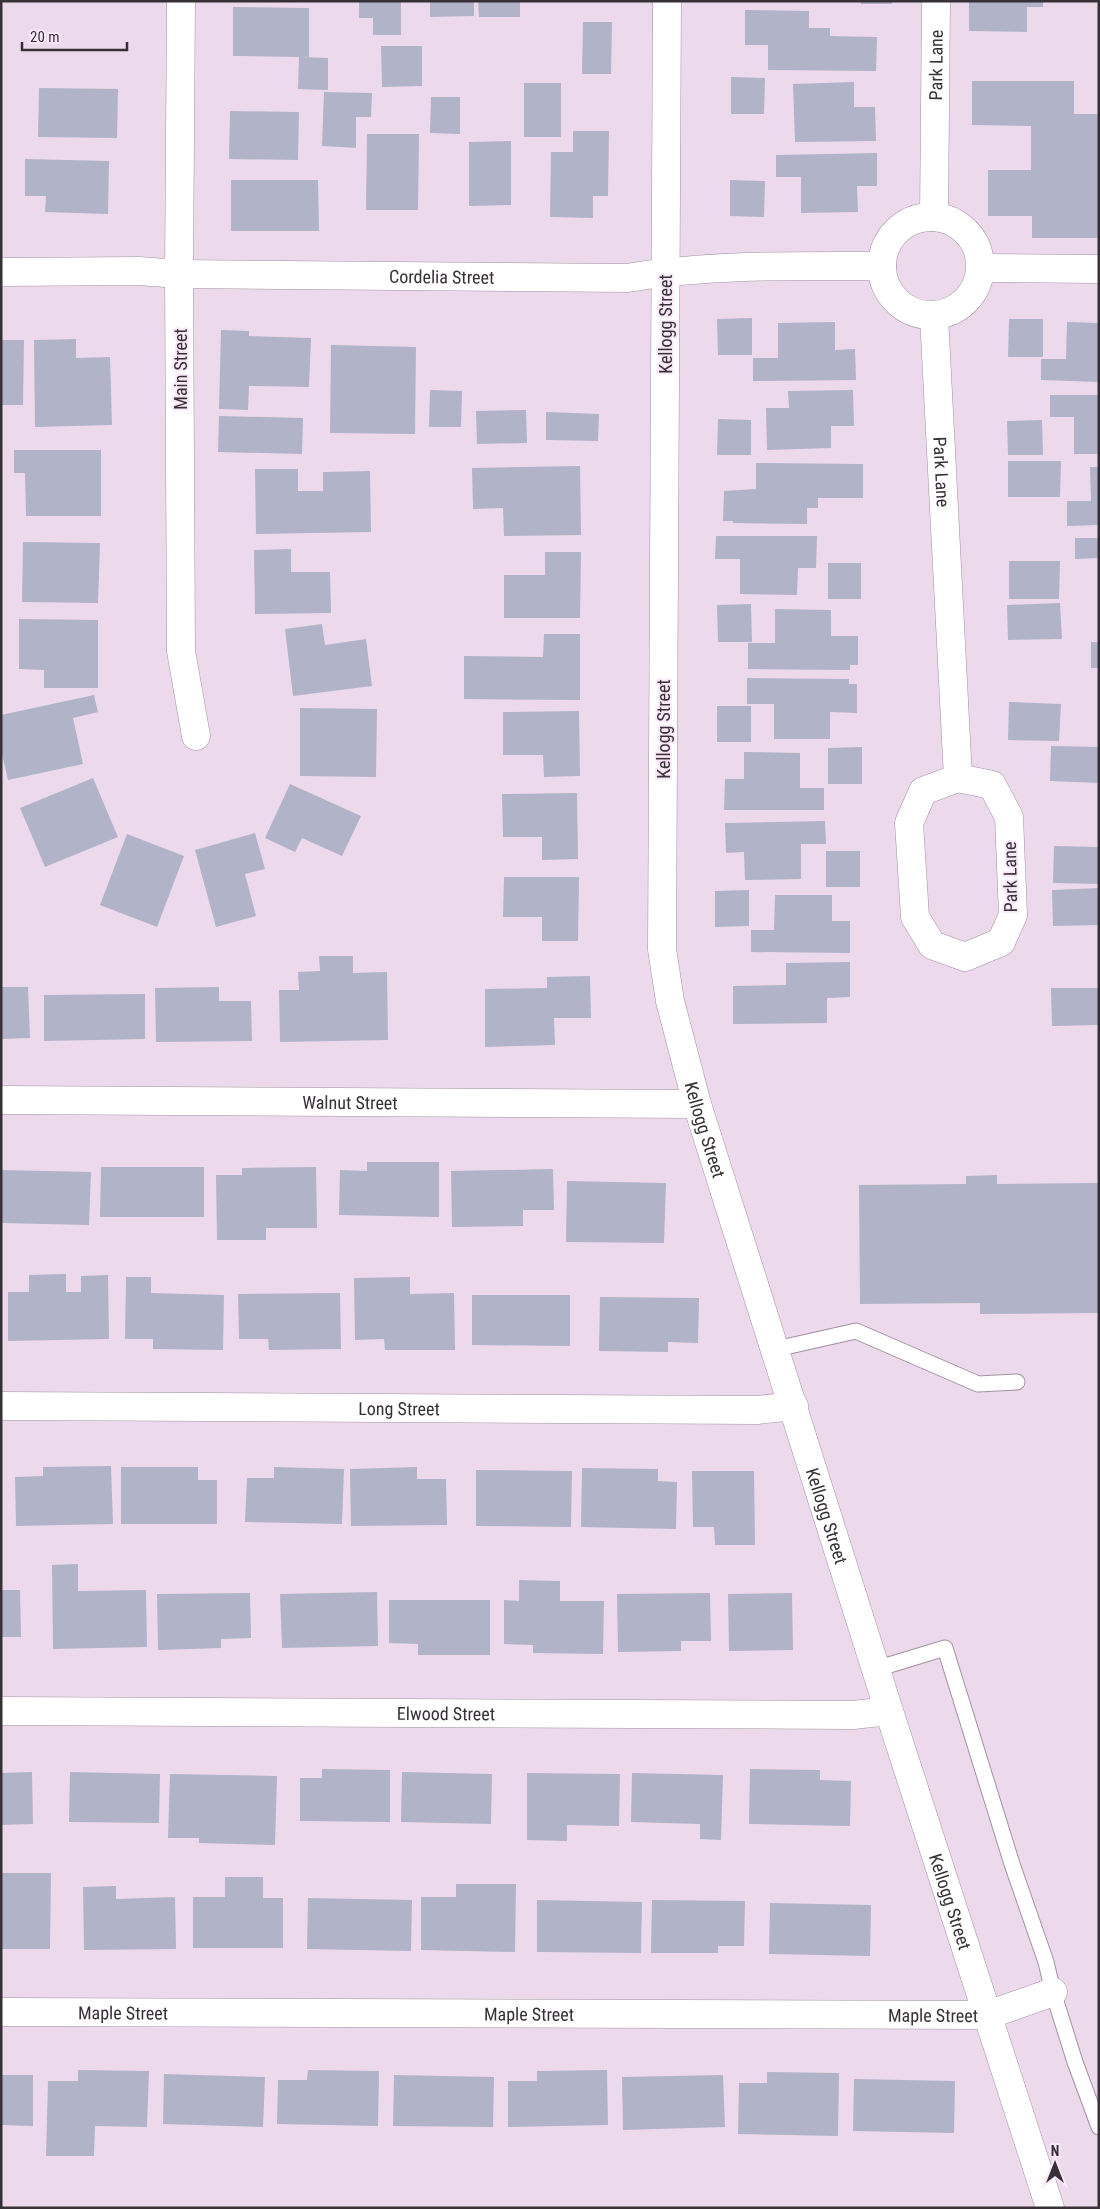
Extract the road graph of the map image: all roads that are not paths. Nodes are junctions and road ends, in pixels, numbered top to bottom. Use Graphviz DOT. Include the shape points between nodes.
graph roads {
  1 [pos="181,1"];
  2 [pos="668,1"];
  3 [pos="936,1"];
  4 [pos="934,217"];
  5 [pos="882,266"];
  6 [pos="981,268"];
  7 [pos="1099,269"];
  8 [pos="1,272"];
  9 [pos="665,272"];
  10 [pos="179,274"];
  11 [pos="934,316"];
  12 [pos="196,736"];
  13 [pos="958,778"];
  14 [pos="1,1100"];
  15 [pos="698,1104"];
  16 [pos="776,1349"];
  17 [pos="1016,1382"];
  18 [pos="1,1406"];
  19 [pos="794,1406"];
  20 [pos="876,1669"];
  21 [pos="1,1711"];
  22 [pos="889,1711"];
  23 [pos="1053,1992"];
  24 [pos="1,2012"];
  25 [pos="988,2015"];
  26 [pos="1099,2127"];
  27 [pos="1050,2208"];
  1 -- 10 [label="street, Main Street"];
  2 -- 9 [label="street, Kellogg Street"];
  3 -- 4 [label="street, Park Lane"];
  4 -- 5 [label="street" via="918,218 892,236 884,250"];
  4 -- 6 [label="street" via="962,227 973,239"];
  5 -- 9 [label="street, Cordelia Street"];
  5 -- 11 [label="street" via="884,282 892,296 918,314"];
  6 -- 7 [label="street"];
  6 -- 11 [label="street" via="972,295 949,313"];
  8 -- 10 [label="street, Cordelia Street"];
  9 -- 10 [label="street, Cordelia Street" via="627,278"];
  9 -- 15 [label="street, Kellogg Street" via="662,949 670,1001"];
  10 -- 12 [label="street, Main Street" via="181,651"];
  11 -- 13 [label="street, Park Lane"];
  13 -- 13 [label="street, Park Lane" via="923,791 909,823 915,918 932,945 965,957 1001,942 1013,914 1013,905 1009,817 992,785"];
  14 -- 15 [label="street, Walnut Street"];
  15 -- 16 [label="street, Kellogg Street"];
  16 -- 17 [label="lane" via="856,1331 978,1384"];
  16 -- 19 [label="street, Kellogg Street"];
  18 -- 19 [label="street, Long Street" via="747,1410"];
  19 -- 20 [label="street, Kellogg Street"];
  20 -- 22 [label="street, Kellogg Street"];
  20 -- 23 [label="lane" via="945,1648"];
  21 -- 22 [label="street, Elwood Street" via="853,1715"];
  22 -- 25 [label="street, Kellogg Street"];
  23 -- 25 [label="street, Maple Street"];
  23 -- 26 [label="lane"];
  24 -- 25 [label="street, Maple Street"];
  25 -- 27 [label="street, Kellogg Street"];
}
